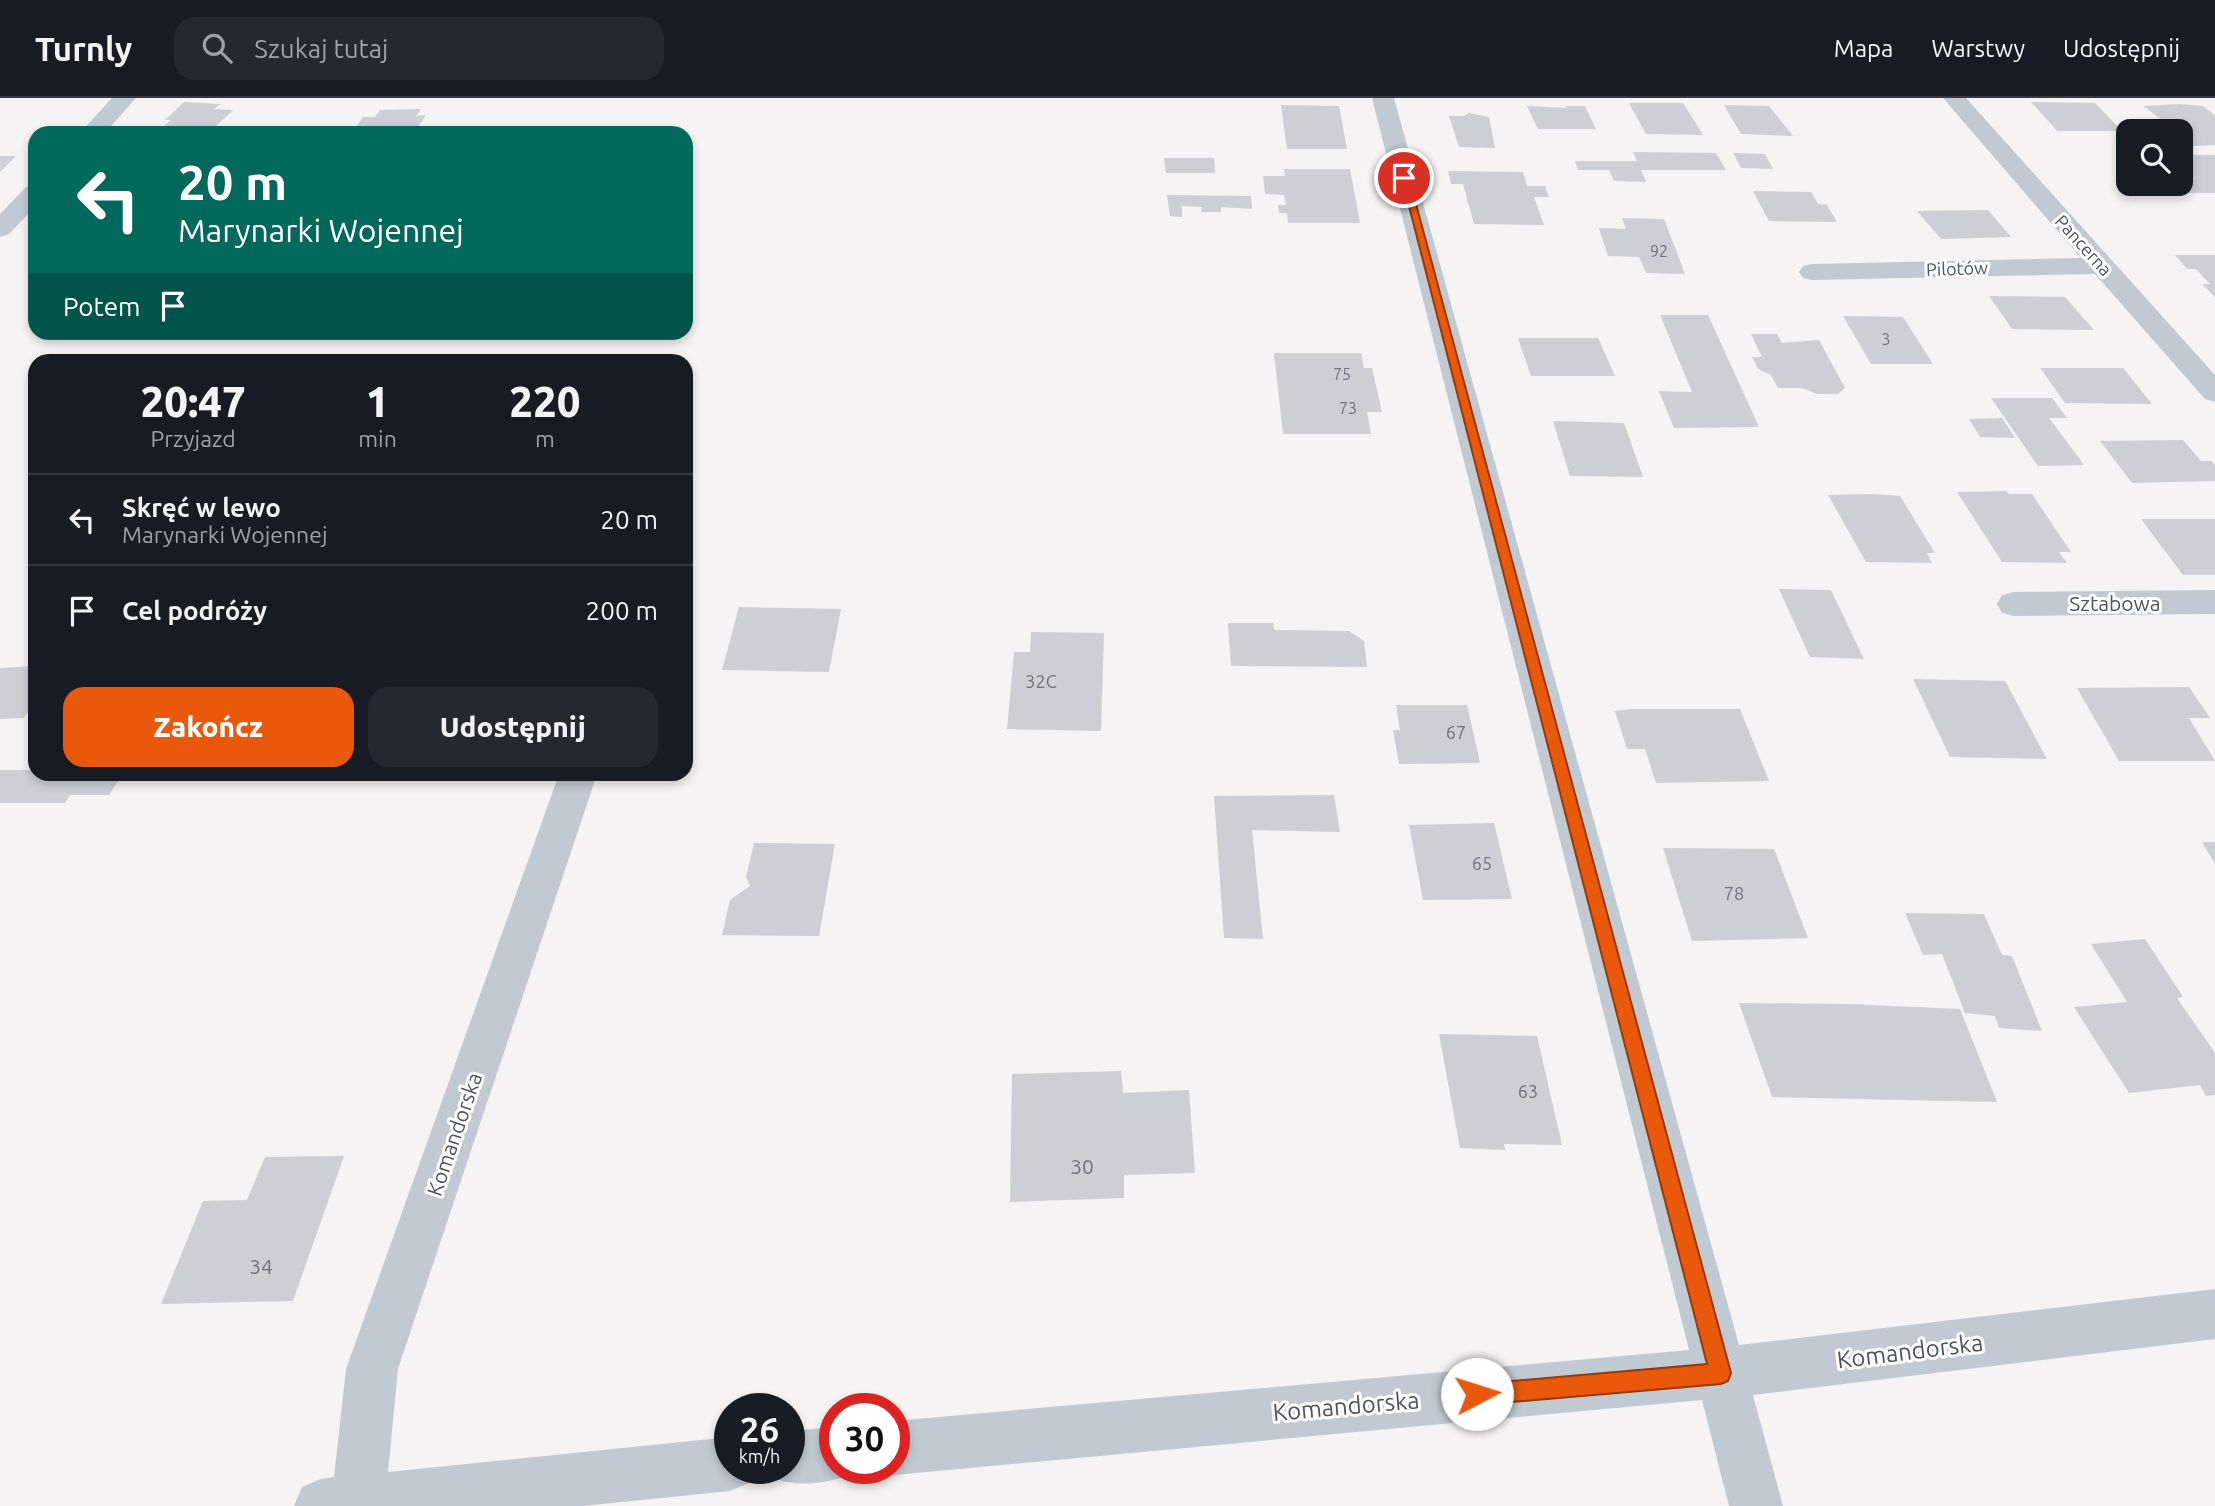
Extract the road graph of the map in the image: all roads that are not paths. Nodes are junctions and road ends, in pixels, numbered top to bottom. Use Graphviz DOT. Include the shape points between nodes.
graph roads {
  1 [pos="125,98"];
  2 [pos="1383,98"];
  3 [pos="1954,98"];
  4 [pos="99,126"];
  5 [pos="28,199"];
  6 [pos="0,229"];
  7 [pos="2103,266"];
  8 [pos="1812,272"];
  9 [pos="2215,393"];
  10 [pos="2215,602"];
  11 [pos="2014,604"];
  12 [pos="576,781"];
  13 [pos="2215,1314"];
  14 [pos="1721,1373"];
  15 [pos="910,1447"];
  16 [pos="714,1466"];
  17 [pos="340,1504"];
  18 [pos="1756,1506"];
  1 -- 4 [label="street"];
  2 -- 14 [label="street"];
  3 -- 7 [label="street, Pancerna"];
  5 -- 6 [label="street"];
  7 -- 8 [label="street, Pilotów"];
  7 -- 9 [label="street, Pancerna"];
  10 -- 11 [label="street, Sztabowa"];
  12 -- 17 [label="street, Komandorska" via="372,1370"];
  13 -- 14 [label="street, Komandorska"];
  14 -- 15 [label="street, Komandorska"];
  14 -- 18 [label="street"];
  16 -- 17 [label="street, Komandorska"];
}
